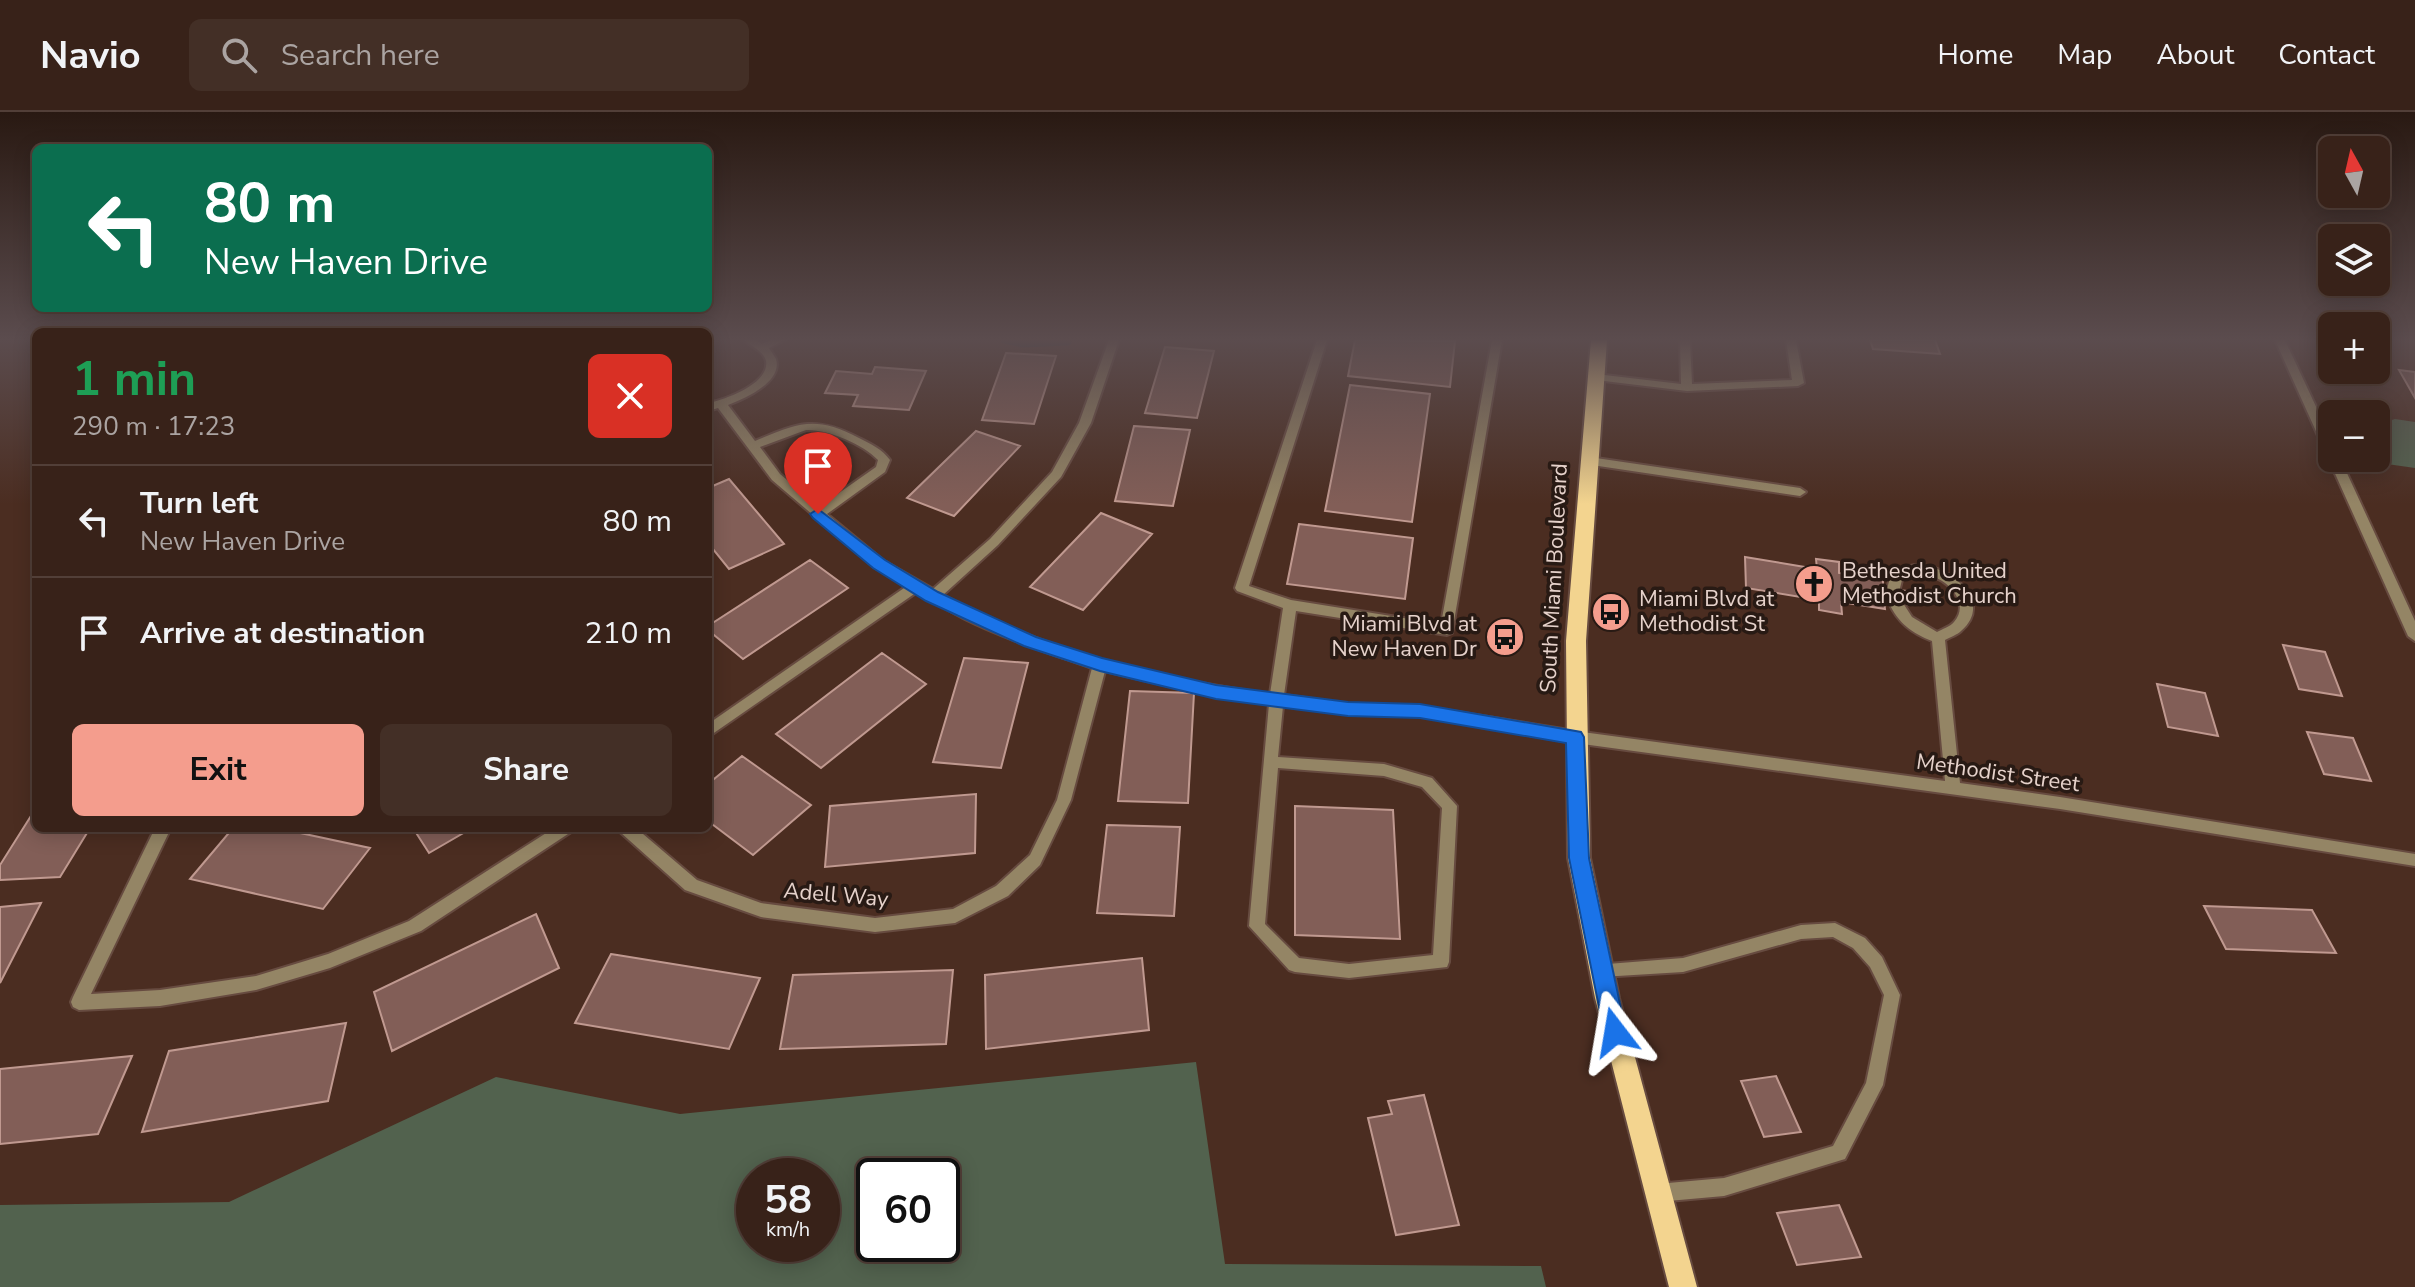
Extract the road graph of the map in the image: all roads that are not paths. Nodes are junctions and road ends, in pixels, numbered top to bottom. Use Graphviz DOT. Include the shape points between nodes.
graph roads {
  1 [pos="745,395"];
  2 [pos="1095,395"];
  3 [pos="1304,395"];
  4 [pos="1488,395"];
  5 [pos="1595,395"];
  6 [pos="2305,395"];
  7 [pos="715,406"];
  8 [pos="2318,423"];
  9 [pos="752,446"];
  10 [pos="1589,461"];
  11 [pos="2340,472"];
  12 [pos="1800,492"];
  13 [pos="818,514"];
  14 [pos="915,587"];
  15 [pos="932,597"];
  16 [pos="1290,605"];
  17 [pos="2415,636"];
  18 [pos="1938,638"];
  19 [pos="1100,665"];
  20 [pos="1276,700"];
  21 [pos="712,728"];
  22 [pos="1575,737"];
  23 [pos="1271,762"];
  24 [pos="1953,789"];
  25 [pos="161,832"];
  26 [pos="560,832"];
  27 [pos="630,832"];
  28 [pos="2415,860"];
  29 [pos="1601,970"];
  30 [pos="1657,1193"];
  31 [pos="1683,1287"];
  1 -- 7 [label="street"];
  2 -- 15 [label="street" via="1057,474 994,542"];
  3 -- 16 [label="street" via="1242,588"];
  4 -- 16 [label="street" via="1447,630"];
  5 -- 10 [label="main road, South Miami Boulevard"];
  6 -- 8 [label="street"];
  7 -- 9 [label="street, Methodist Street"];
  9 -- 13 [label="street, Methodist Street" via="776,477"];
  9 -- 13 [label="street" via="816,423 878,453 884,460 881,469"];
  10 -- 12 [label="street"];
  10 -- 22 [label="main road, South Miami Boulevard"];
  11 -- 17 [label="street"];
  13 -- 14 [label="street, Methodist Street"];
  14 -- 15 [label="street, Methodist Street"];
  14 -- 21 [label="street"];
  15 -- 19 [label="street, Methodist Street" via="1030,641"];
  16 -- 20 [label="street"];
  18 -- 18 [label="street" via="1959,628 1966,617 1964,592 1939,573 1912,569 1896,577 1898,610 1913,626"];
  18 -- 24 [label="street"];
  19 -- 20 [label="street, Methodist Street"];
  19 -- 27 [label="street, Adell Way" via="1064,800 1035,860 1002,891 955,916 875,925 761,910 691,885"];
  20 -- 22 [label="street, Methodist Street" via="1420,711"];
  20 -- 23 [label="street"];
  22 -- 24 [label="street, Methodist Street"];
  22 -- 29 [label="main road, South Miami Boulevard" via="1579,858"];
  23 -- 23 [label="street" via="1257,926 1295,965 1349,971 1441,962 1450,806 1427,782 1384,770"];
  24 -- 28 [label="street, Methodist Street"];
  25 -- 26 [label="street" via="79,1002 215,990 330,961 415,926"];
  29 -- 30 [label="main road, South Miami Boulevard"];
  29 -- 30 [label="street" via="1683,965 1801,932 1835,930 1859,943 1876,962 1892,995 1874,1085 1839,1153 1724,1187"];
  30 -- 31 [label="main road, South Miami Boulevard"];
}
